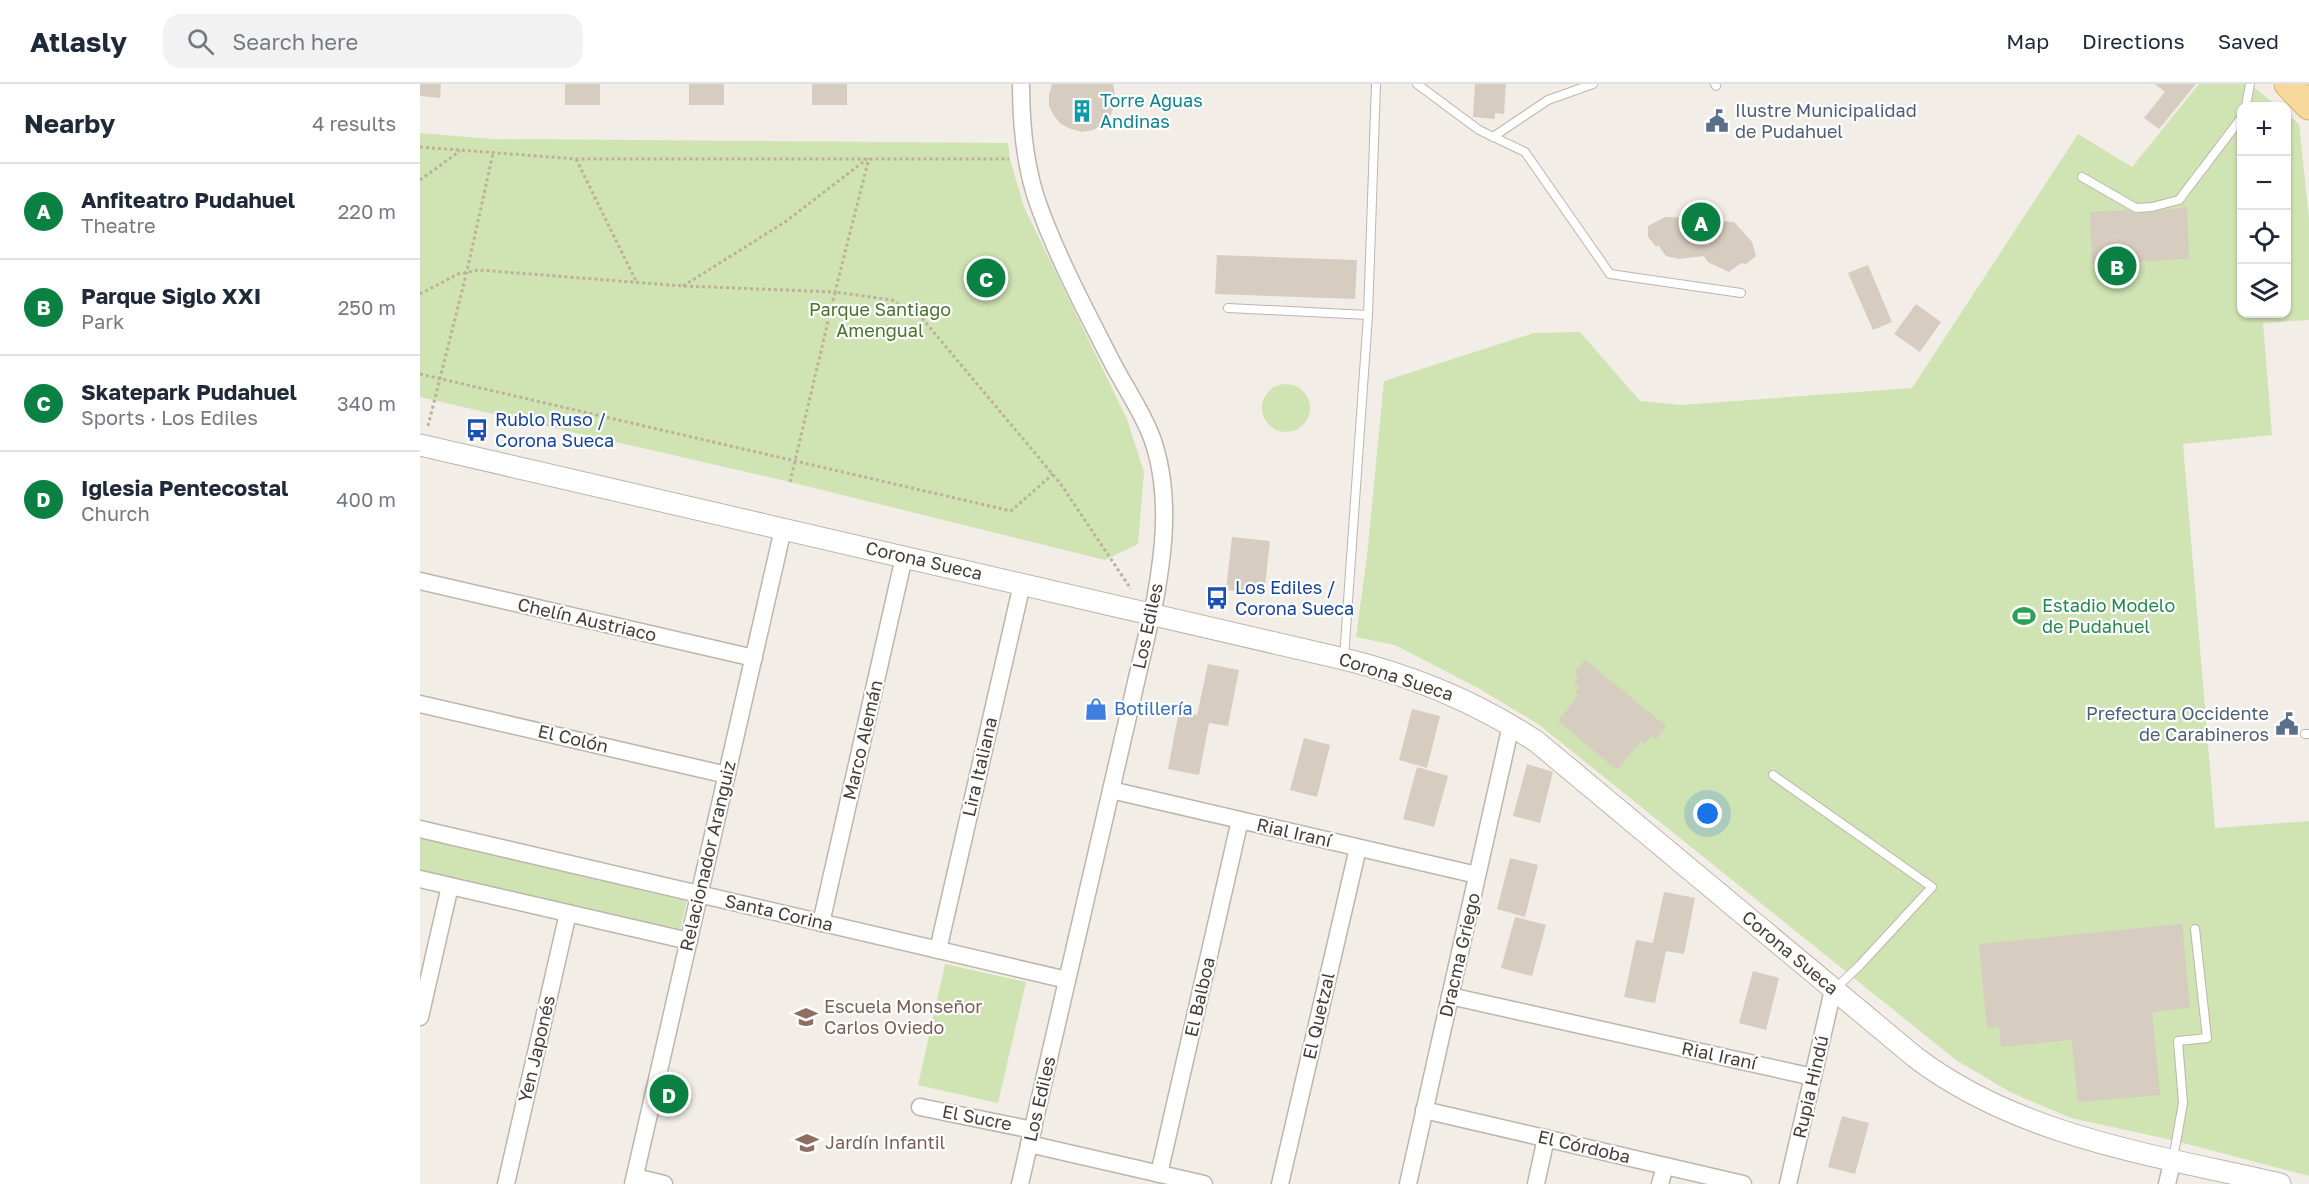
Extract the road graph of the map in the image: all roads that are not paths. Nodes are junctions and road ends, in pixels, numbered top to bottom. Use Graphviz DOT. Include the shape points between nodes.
graph roads {
  1 [pos="1021,84"];
  2 [pos="1376,84"];
  3 [pos="1417,84"];
  4 [pos="1593,84"];
  5 [pos="2250,84"];
  6 [pos="2288,84"];
  7 [pos="2247,102"];
  8 [pos="2309,106"];
  9 [pos="2237,122"];
  10 [pos="1493,137"];
  11 [pos="2082,177"];
  12 [pos="1741,293"];
  13 [pos="1228,308"];
  14 [pos="1368,315"];
  15 [pos="421,450"];
  16 [pos="783,529"];
  17 [pos="904,557"];
  18 [pos="420,581"];
  19 [pos="1023,584"];
  20 [pos="1152,614"];
  21 [pos="754,658"];
  22 [pos="1344,659"];
  23 [pos="420,704"];
  24 [pos="1511,725"];
  25 [pos="727,775"];
  26 [pos="1773,775"];
  27 [pos="1111,790"];
  28 [pos="1240,820"];
  29 [pos="420,829"];
  30 [pos="1358,848"];
  31 [pos="1478,875"];
  32 [pos="420,879"];
  33 [pos="450,886"];
  34 [pos="699,895"];
  35 [pos="568,913"];
  36 [pos="821,923"];
  37 [pos="2195,929"];
  38 [pos="689,941"];
  39 [pos="938,950"];
  40 [pos="1067,980"];
  41 [pos="1833,990"];
  42 [pos="1450,996"];
  43 [pos="420,1017"];
  44 [pos="1813,1077"];
  45 [pos="920,1107"];
  46 [pos="1424,1110"];
  47 [pos="1031,1137"];
  48 [pos="1546,1138"];
  49 [pos="2173,1159"];
  50 [pos="1665,1166"];
  51 [pos="1159,1174"];
  52 [pos="634,1181"];
  53 [pos="506,1184"];
  54 [pos="663,1184"];
  55 [pos="1020,1184"];
  56 [pos="1204,1184"];
  57 [pos="1280,1184"];
  58 [pos="1408,1184"];
  59 [pos="1536,1184"];
  60 [pos="1660,1184"];
  61 [pos="1743,1184"];
  62 [pos="1788,1184"];
  63 [pos="2168,1184"];
  64 [pos="2280,1184"];
  1 -- 20 [label="street, Los Ediles" via="1026,157 1040,209 1076,290 1155,445 1164,537"];
  2 -- 14 [label="lane"];
  3 -- 10 [label="lane"];
  4 -- 10 [label="lane" via="1548,100"];
  5 -- 7 [label="lane"];
  6 -- 8 [label="main road"];
  9 -- 11 [label="lane" via="2179,200 2136,208"];
  10 -- 12 [label="lane" via="1525,152 1610,274"];
  13 -- 14 [label="lane"];
  14 -- 22 [label="lane"];
  15 -- 16 [label="street, Corona Sueca"];
  16 -- 17 [label="street, Corona Sueca"];
  16 -- 21 [label="street, Relacionador Aranguiz"];
  17 -- 19 [label="street, Corona Sueca"];
  17 -- 36 [label="street, Marco Alemán"];
  18 -- 21 [label="street, Chelín Austriaco"];
  19 -- 20 [label="street, Corona Sueca"];
  19 -- 39 [label="street, Lira Italiana"];
  20 -- 22 [label="street, Corona Sueca"];
  20 -- 27 [label="street, Los Ediles"];
  21 -- 25 [label="street, Relacionador Aranguiz"];
  22 -- 24 [label="street, Corona Sueca" via="1437,688"];
  23 -- 25 [label="street, El Colón"];
  24 -- 31 [label="street, Dracma Griego"];
  24 -- 41 [label="street, Corona Sueca" via="1560,761"];
  25 -- 34 [label="street, Relacionador Aranguiz"];
  26 -- 41 [label="lane" via="1932,887"];
  27 -- 28 [label="street, Rial Iraní"];
  27 -- 40 [label="street, Los Ediles"];
  28 -- 30 [label="street, Rial Iraní"];
  28 -- 51 [label="street, El Balboa"];
  29 -- 34 [label="street, Santa Corina"];
  30 -- 31 [label="street, Rial Iraní"];
  30 -- 57 [label="street, El Quetzal"];
  31 -- 42 [label="street, Dracma Griego"];
  32 -- 33 [label="street"];
  33 -- 35 [label="street"];
  33 -- 43 [label="street"];
  34 -- 36 [label="street, Santa Corina"];
  34 -- 38 [label="street, Relacionador Aranguiz"];
  35 -- 38 [label="street"];
  35 -- 53 [label="street, Yen Japonés"];
  36 -- 39 [label="street, Santa Corina"];
  37 -- 49 [label="lane" via="2206,1038 2178,1041 2183,1103"];
  38 -- 52 [label="street, Relacionador Aranguiz"];
  39 -- 40 [label="street, Santa Corina"];
  40 -- 47 [label="street, Los Ediles"];
  41 -- 44 [label="street, Rupia Hindú"];
  41 -- 49 [label="street, Corona Sueca" via="1936,1074 1974,1096 2056,1130"];
  42 -- 44 [label="street, Rial Iraní"];
  42 -- 46 [label="street, Dracma Griego"];
  44 -- 62 [label="street, Rupia Hindú"];
  45 -- 47 [label="street, El Sucre"];
  46 -- 48 [label="street, El Córdoba"];
  46 -- 58 [label="street, Dracma Griego"];
  47 -- 51 [label="street, El Sucre"];
  47 -- 55 [label="street, Los Ediles"];
  48 -- 50 [label="street, El Córdoba"];
  48 -- 59 [label="street"];
  49 -- 63 [label="street"];
  49 -- 64 [label="street, Corona Sueca"];
  50 -- 60 [label="street"];
  50 -- 61 [label="street, El Córdoba"];
  51 -- 56 [label="street, El Sucre"];
  52 -- 54 [label="street"];
}
